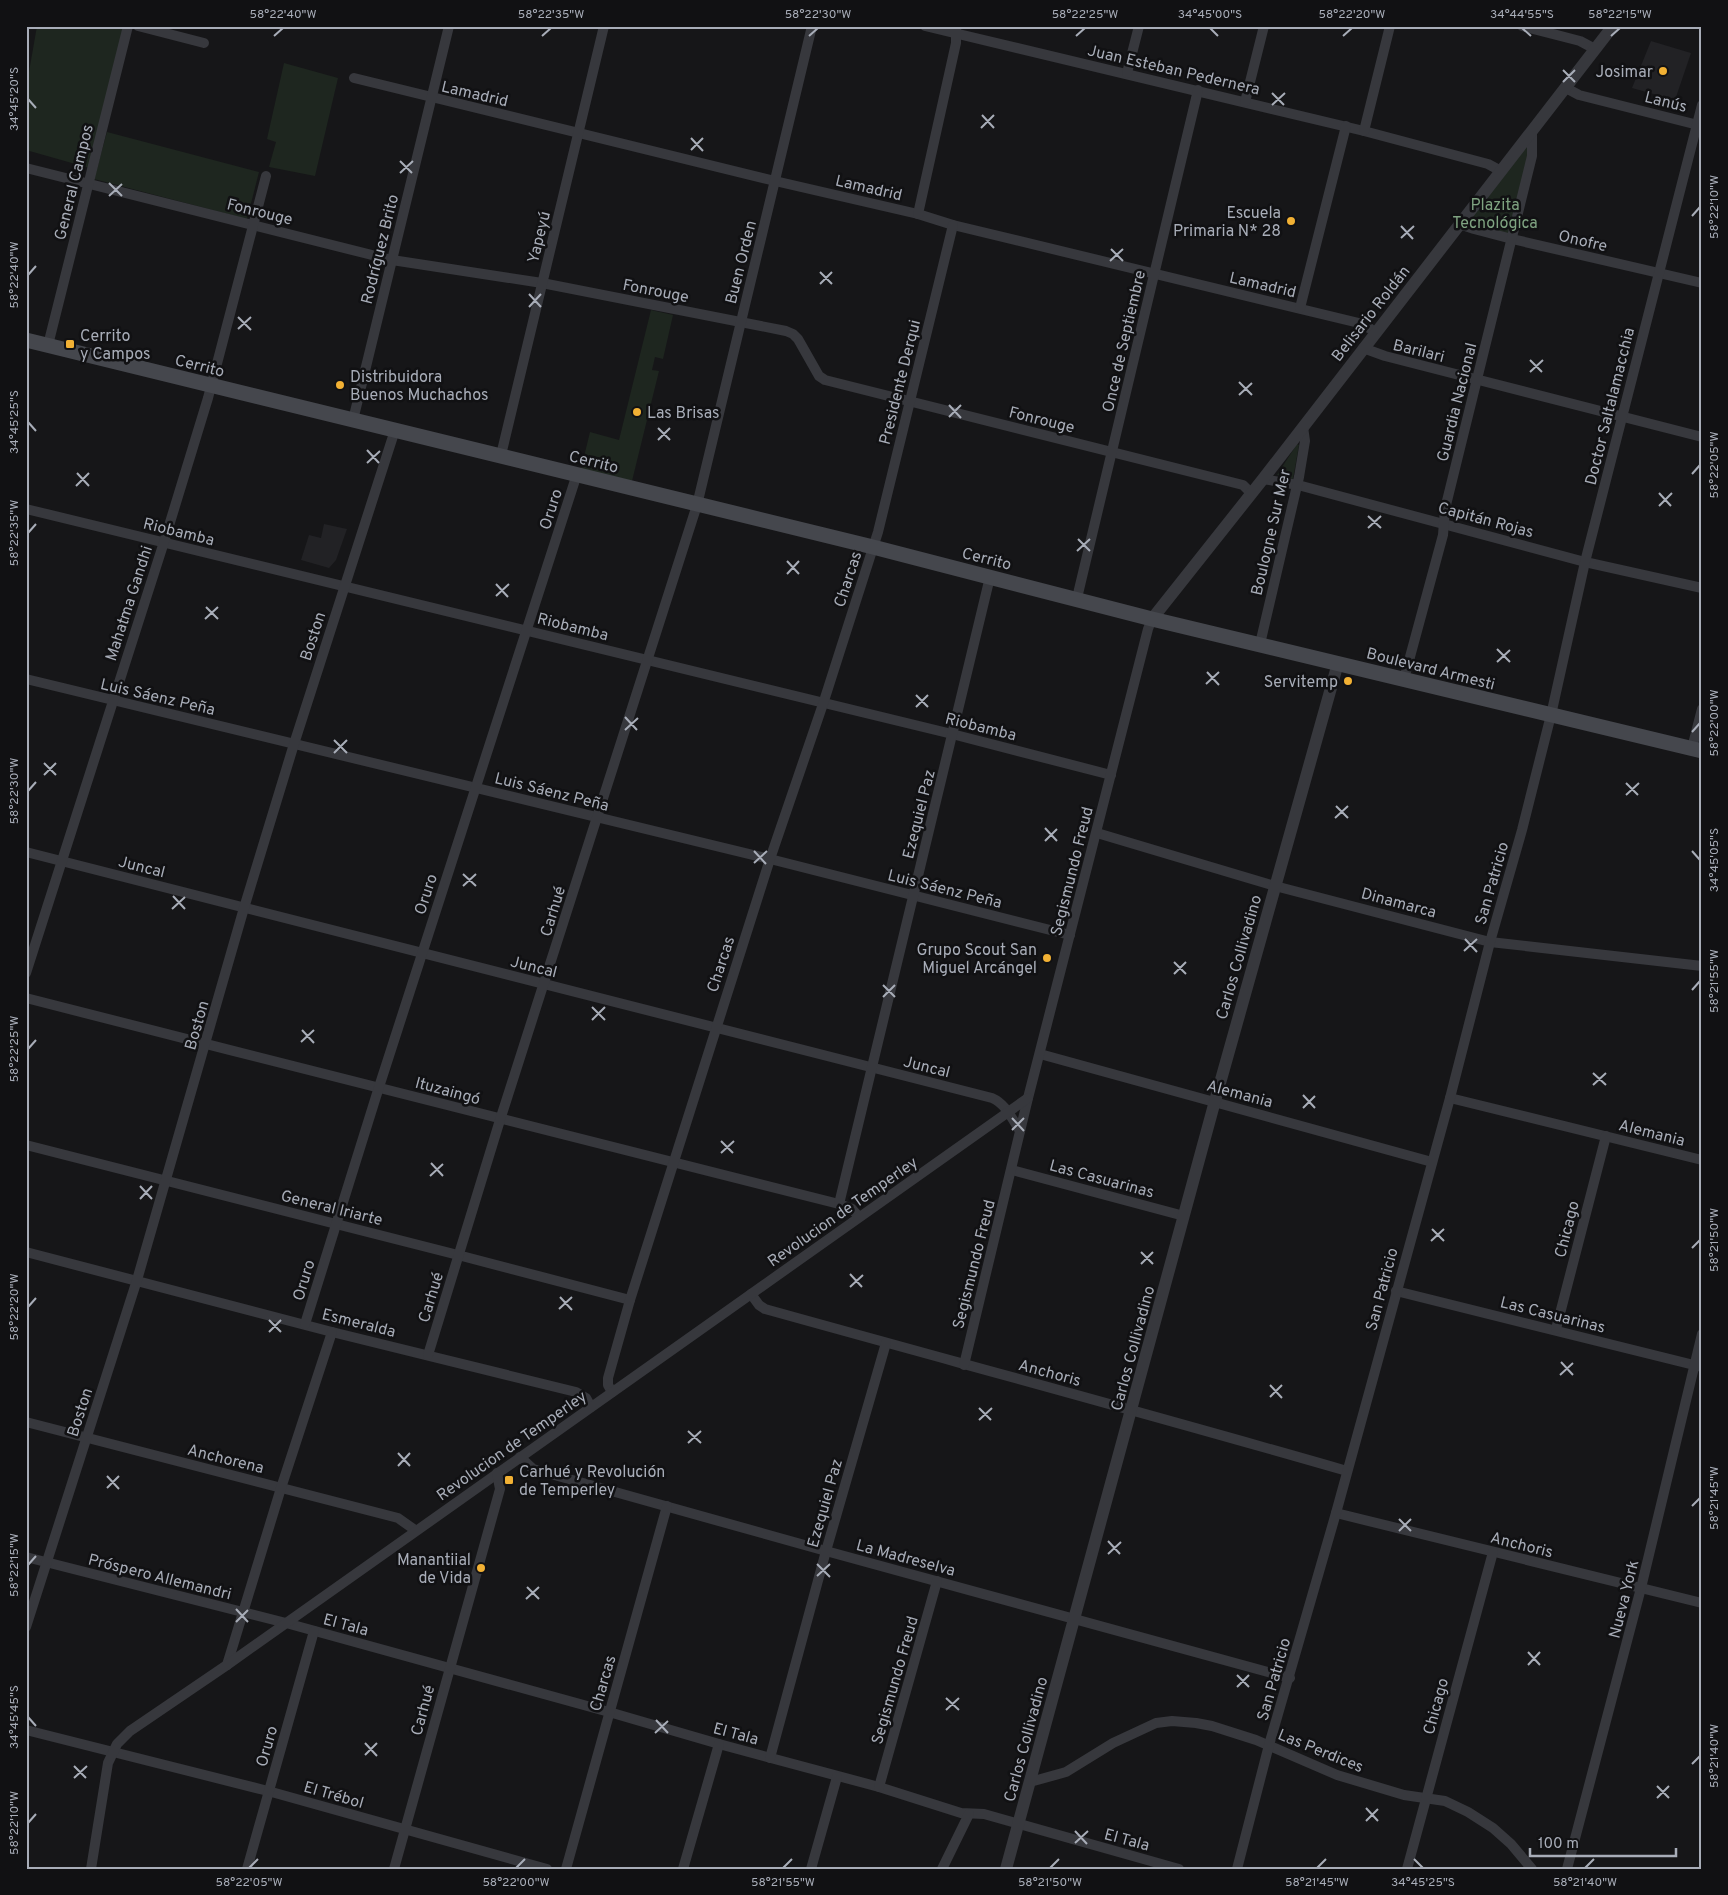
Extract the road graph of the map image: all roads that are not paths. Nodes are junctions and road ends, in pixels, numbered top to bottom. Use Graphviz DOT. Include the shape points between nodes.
graph roads {
  1 [pos="128,26"];
  2 [pos="138,26"];
  3 [pos="449,26"];
  4 [pos="604,26"];
  5 [pos="812,26"];
  6 [pos="925,26"];
  7 [pos="1139,26"];
  8 [pos="1264,26"];
  9 [pos="1390,26"];
  10 [pos="1522,26"];
  11 [pos="1613,26"];
  12 [pos="956,30"];
  13 [pos="204,43"];
  14 [pos="1596,49"];
  15 [pos="1127,73"];
  16 [pos="354,78"];
  17 [pos="1566,88"];
  18 [pos="1198,90"];
  19 [pos="431,98"];
  20 [pos="1245,102"];
  21 [pos="1702,105"];
  22 [pos="1699,125"];
  23 [pos="1346,126"];
  24 [pos="1364,131"];
  25 [pos="1532,131"];
  26 [pos="579,132"];
  27 [pos="26,168"];
  28 [pos="1501,171"];
  29 [pos="266,176"];
  30 [pos="776,181"];
  31 [pos="88,182"];
  32 [pos="918,214"];
  33 [pos="253,224"];
  34 [pos="1459,224"];
  35 [pos="953,225"];
  36 [pos="1512,239"];
  37 [pos="392,260"];
  38 [pos="1155,273"];
  39 [pos="1659,273"];
  40 [pos="542,283"];
  41 [pos="1702,283"];
  42 [pos="1300,308"];
  43 [pos="740,322"];
  44 [pos="1375,332"];
  45 [pos="26,340"];
  46 [pos="48,345"];
  47 [pos="1363,348"];
  48 [pos="1477,379"];
  49 [pos="211,385"];
  50 [pos="910,401"];
  51 [pos="1622,416"];
  52 [pos="353,420"];
  53 [pos="1302,427"];
  54 [pos="395,430"];
  55 [pos="1702,437"];
  56 [pos="1112,452"];
  57 [pos="501,455"];
  58 [pos="577,474"];
  59 [pos="1263,479"];
  60 [pos="1298,485"];
  61 [pos="1251,493"];
  62 [pos="698,505"];
  63 [pos="26,509"];
  64 [pos="1443,523"];
  65 [pos="164,542"];
  66 [pos="873,547"];
  67 [pos="1585,562"];
  68 [pos="990,577"];
  69 [pos="344,587"];
  70 [pos="1702,588"];
  71 [pos="1077,598"];
  72 [pos="1152,619"];
  73 [pos="526,630"];
  74 [pos="1260,644"];
  75 [pos="648,660"];
  76 [pos="1338,663"];
  77 [pos="26,679"];
  78 [pos="1404,679"];
  79 [pos="112,700"];
  80 [pos="823,704"];
  81 [pos="1702,709"];
  82 [pos="1550,715"];
  83 [pos="952,734"];
  84 [pos="294,744"];
  85 [pos="1697,749"];
  86 [pos="1111,775"];
  87 [pos="475,788"];
  88 [pos="597,818"];
  89 [pos="1097,833"];
  90 [pos="26,852"];
  91 [pos="770,859"];
  92 [pos="62,861"];
  93 [pos="1275,886"];
  94 [pos="913,895"];
  95 [pos="244,908"];
  96 [pos="1070,935"];
  97 [pos="1490,942"];
  98 [pos="422,953"];
  99 [pos="1702,966"];
  100 [pos="26,973"];
  101 [pos="545,984"];
  102 [pos="26,998"];
  103 [pos="716,1028"];
  104 [pos="206,1044"];
  105 [pos="1040,1054"];
  106 [pos="871,1068"];
  107 [pos="379,1087"];
  108 [pos="1028,1098"];
  109 [pos="1450,1098"];
  110 [pos="1215,1101"];
  111 [pos="1008,1112"];
  112 [pos="500,1120"];
  113 [pos="1020,1131"];
  114 [pos="1606,1136"];
  115 [pos="26,1145"];
  116 [pos="1702,1160"];
  117 [pos="1432,1162"];
  118 [pos="673,1163"];
  119 [pos="1012,1170"];
  120 [pos="167,1180"];
  121 [pos="839,1204"];
  122 [pos="1184,1216"];
  123 [pos="859,1217"];
  124 [pos="336,1223"];
  125 [pos="26,1252"];
  126 [pos="458,1254"];
  127 [pos="137,1280"];
  128 [pos="1396,1291"];
  129 [pos="751,1294"];
  130 [pos="630,1300"];
  131 [pos="305,1324"];
  132 [pos="1556,1330"];
  133 [pos="332,1332"];
  134 [pos="1702,1334"];
  135 [pos="886,1343"];
  136 [pos="428,1355"];
  137 [pos="964,1365"];
  138 [pos="1698,1366"];
  139 [pos="612,1392"];
  140 [pos="590,1407"];
  141 [pos="1132,1409"];
  142 [pos="26,1422"];
  143 [pos="87,1438"];
  144 [pos="520,1457"];
  145 [pos="1347,1471"];
  146 [pos="497,1473"];
  147 [pos="281,1488"];
  148 [pos="667,1506"];
  149 [pos="1336,1513"];
  150 [pos="415,1530"];
  151 [pos="826,1551"];
  152 [pos="1493,1552"];
  153 [pos="26,1557"];
  154 [pos="47,1562"];
  155 [pos="937,1581"];
  156 [pos="1642,1588"];
  157 [pos="1702,1603"];
  158 [pos="242,1612"];
  159 [pos="1074,1618"];
  160 [pos="286,1623"];
  161 [pos="26,1627"];
  162 [pos="314,1631"];
  163 [pos="227,1665"];
  164 [pos="449,1667"];
  165 [pos="1290,1678"];
  166 [pos="609,1712"];
  167 [pos="26,1730"];
  168 [pos="719,1744"];
  169 [pos="1269,1745"];
  170 [pos="112,1753"];
  171 [pos="770,1758"];
  172 [pos="837,1777"];
  173 [pos="1030,1782"];
  174 [pos="879,1787"];
  175 [pos="268,1791"];
  176 [pos="1426,1797"];
  177 [pos="969,1814"];
  178 [pos="1018,1825"];
  179 [pos="405,1830"];
  180 [pos="92,1869"];
  181 [pos="247,1869"];
  182 [pos="394,1869"];
  183 [pos="547,1869"];
  184 [pos="566,1869"];
  185 [pos="683,1869"];
  186 [pos="810,1869"];
  187 [pos="942,1869"];
  188 [pos="1006,1869"];
  189 [pos="1179,1869"];
  190 [pos="1237,1869"];
  191 [pos="1407,1869"];
  192 [pos="1532,1869"];
  193 [pos="1567,1869"];
  1 -- 31 [label="street, General Campos"];
  2 -- 13 [label="street"];
  3 -- 19 [label="street, Rodríguez Brito"];
  4 -- 26 [label="street, Yapeyú"];
  5 -- 30 [label="street, Buen Orden"];
  6 -- 12 [label="street, Juan Esteban Pedernera"];
  7 -- 15 [label="street"];
  8 -- 20 [label="street"];
  9 -- 24 [label="street"];
  10 -- 14 [label="street" via="1580,40"];
  11 -- 14 [label="street, Belisario Roldán"];
  12 -- 15 [label="street, Juan Esteban Pedernera"];
  12 -- 32 [label="street" via="956,43"];
  14 -- 17 [label="street, Belisario Roldán"];
  15 -- 18 [label="street, Juan Esteban Pedernera"];
  16 -- 19 [label="street, Lamadrid"];
  17 -- 22 [label="street, Lanús" via="1579,95"];
  17 -- 25 [label="street, Belisario Roldán"];
  18 -- 20 [label="street, Juan Esteban Pedernera"];
  18 -- 38 [label="street, Once de Septiembre"];
  19 -- 26 [label="street, Lamadrid"];
  19 -- 37 [label="street, Rodríguez Brito"];
  20 -- 23 [label="street, Juan Esteban Pedernera"];
  21 -- 22 [label="street, Doctor Saltalamacchia"];
  22 -- 39 [label="street, Doctor Saltalamacchia"];
  23 -- 24 [label="street, Juan Esteban Pedernera"];
  23 -- 42 [label="street"];
  24 -- 28 [label="street, Juan Esteban Pedernera" via="1488,164"];
  25 -- 28 [label="street, Belisario Roldán"];
  25 -- 36 [label="street, Guardia Nacional" via="1532,156"];
  26 -- 30 [label="street, Lamadrid"];
  26 -- 40 [label="street, Yapeyú"];
  27 -- 31 [label="street, Fonrouge"];
  28 -- 34 [label="street, Belisario Roldán"];
  29 -- 33 [label="street, Mahatma Gandhi"];
  30 -- 32 [label="street, Lamadrid"];
  30 -- 43 [label="street, Buen Orden"];
  31 -- 33 [label="street, Fonrouge"];
  31 -- 46 [label="street, General Campos"];
  32 -- 35 [label="street, Lamadrid"];
  33 -- 37 [label="street, Fonrouge"];
  33 -- 49 [label="street, Mahatma Gandhi"];
  34 -- 36 [label="street, Onofre"];
  34 -- 44 [label="street, Belisario Roldán"];
  35 -- 38 [label="street, Lamadrid"];
  35 -- 50 [label="street, Presidente Derqui"];
  36 -- 39 [label="street, Onofre"];
  36 -- 48 [label="street, Guardia Nacional"];
  37 -- 40 [label="street, Fonrouge"];
  37 -- 52 [label="street, Rodríguez Brito"];
  38 -- 42 [label="street, Lamadrid"];
  38 -- 56 [label="street, Once de Septiembre"];
  39 -- 41 [label="street, Onofre"];
  39 -- 51 [label="street, Doctor Saltalamacchia"];
  40 -- 43 [label="street, Fonrouge"];
  40 -- 57 [label="street, Yapeyú"];
  42 -- 44 [label="street, Lamadrid" via="1363,324"];
  43 -- 50 [label="street, Fonrouge" via="794,334 819,376 825,380"];
  43 -- 62 [label="street, Buen Orden"];
  44 -- 47 [label="street, Belisario Roldán"];
  45 -- 46 [label="main road, Cerrito"];
  46 -- 49 [label="main road, Cerrito"];
  47 -- 48 [label="street, Barilari"];
  47 -- 53 [label="street, Belisario Roldán"];
  48 -- 51 [label="street, Barilari"];
  48 -- 64 [label="street, Guardia Nacional"];
  49 -- 52 [label="main road, Cerrito"];
  49 -- 65 [label="street, Mahatma Gandhi"];
  50 -- 56 [label="street, Fonrouge"];
  50 -- 66 [label="street, Presidente Derqui"];
  51 -- 55 [label="street, Barilari"];
  51 -- 67 [label="street, Doctor Saltalamacchia"];
  52 -- 54 [label="main road, Cerrito"];
  53 -- 59 [label="street, Belisario Roldán"];
  53 -- 60 [label="street, Boulogne Sur Mer" via="1305,440"];
  54 -- 57 [label="main road, Cerrito"];
  54 -- 69 [label="street, Boston"];
  56 -- 61 [label="street, Fonrouge" via="1243,485"];
  56 -- 71 [label="street, Once de Septiembre"];
  57 -- 58 [label="main road, Cerrito"];
  58 -- 62 [label="main road, Cerrito"];
  58 -- 73 [label="street, Oruro"];
  59 -- 60 [label="street, Capitán Rojas"];
  59 -- 61 [label="street, Belisario Roldán"];
  60 -- 64 [label="street, Capitán Rojas"];
  60 -- 74 [label="street, Boulogne Sur Mer"];
  61 -- 72 [label="street, Belisario Roldán"];
  62 -- 66 [label="main road, Cerrito"];
  62 -- 75 [label="street, Carhué"];
  63 -- 65 [label="street, Riobamba"];
  64 -- 67 [label="street, Capitán Rojas"];
  64 -- 78 [label="street, Guardia Nacional" via="1443,535"];
  65 -- 69 [label="street, Riobamba"];
  65 -- 79 [label="street, Mahatma Gandhi"];
  66 -- 68 [label="main road, Cerrito"];
  66 -- 80 [label="street, Charcas"];
  67 -- 70 [label="street, Capitán Rojas"];
  67 -- 82 [label="street, Doctor Saltalamacchia"];
  68 -- 71 [label="main road, Cerrito"];
  68 -- 83 [label="street, Ezequiel Paz"];
  69 -- 73 [label="street, Riobamba"];
  69 -- 84 [label="street, Boston"];
  71 -- 72 [label="main road, Cerrito"];
  72 -- 74 [label="main road, Boulevard Armesti"];
  72 -- 86 [label="street, Segismundo Freud"];
  73 -- 75 [label="street, Riobamba"];
  73 -- 87 [label="street, Oruro"];
  74 -- 76 [label="main road, Boulevard Armesti"];
  75 -- 80 [label="street, Riobamba"];
  75 -- 88 [label="street, Carhué"];
  76 -- 78 [label="main road, Boulevard Armesti"];
  76 -- 93 [label="street, Carlos Collivadino"];
  77 -- 79 [label="street, Luis Sáenz Peña"];
  78 -- 82 [label="main road, Boulevard Armesti"];
  79 -- 84 [label="street, Luis Sáenz Peña"];
  79 -- 92 [label="street, Mahatma Gandhi"];
  80 -- 83 [label="street, Riobamba"];
  80 -- 91 [label="street, Charcas"];
  81 -- 85 [label="street"];
  82 -- 85 [label="main road, Boulevard Armesti"];
  82 -- 97 [label="street, San Patricio"];
  83 -- 86 [label="street, Riobamba"];
  83 -- 94 [label="street, Ezequiel Paz"];
  84 -- 87 [label="street, Luis Sáenz Peña"];
  84 -- 95 [label="street, Boston"];
  86 -- 89 [label="street, Segismundo Freud"];
  87 -- 88 [label="street, Luis Sáenz Peña"];
  87 -- 98 [label="street, Oruro"];
  88 -- 91 [label="street, Luis Sáenz Peña"];
  88 -- 101 [label="street, Carhué"];
  89 -- 93 [label="street, Dinamarca"];
  89 -- 96 [label="street, Segismundo Freud"];
  90 -- 92 [label="street, Juncal"];
  91 -- 94 [label="street, Luis Sáenz Peña"];
  91 -- 103 [label="street, Charcas"];
  92 -- 95 [label="street, Juncal"];
  92 -- 100 [label="street, Mahatma Gandhi"];
  93 -- 97 [label="street, Dinamarca"];
  93 -- 110 [label="street, Carlos Collivadino"];
  94 -- 96 [label="street, Luis Sáenz Peña"];
  94 -- 106 [label="street, Ezequiel Paz"];
  95 -- 98 [label="street, Juncal"];
  95 -- 104 [label="street, Boston"];
  96 -- 105 [label="street, Segismundo Freud"];
  97 -- 99 [label="street, Dinamarca"];
  97 -- 109 [label="street, San Patricio"];
  98 -- 101 [label="street, Juncal"];
  98 -- 107 [label="street, Oruro"];
  101 -- 103 [label="street, Juncal"];
  101 -- 112 [label="street, Carhué"];
  102 -- 104 [label="street, Ituzaingó"];
  103 -- 106 [label="street, Juncal"];
  103 -- 118 [label="street, Charcas"];
  104 -- 107 [label="street, Ituzaingó"];
  104 -- 120 [label="street, Boston"];
  105 -- 108 [label="street, Segismundo Freud"];
  105 -- 110 [label="street, Alemania"];
  106 -- 111 [label="street, Juncal" via="992,1098"];
  106 -- 121 [label="street, Ezequiel Paz"];
  107 -- 112 [label="street, Ituzaingó"];
  107 -- 124 [label="street, Oruro"];
  108 -- 111 [label="street, Revolucion de Temperley"];
  108 -- 113 [label="street, Segismundo Freud"];
  109 -- 114 [label="street, Alemania"];
  109 -- 117 [label="street, San Patricio"];
  110 -- 117 [label="street, Alemania"];
  110 -- 122 [label="street, Carlos Collivadino"];
  111 -- 113 [label="street, Juncal"];
  111 -- 123 [label="street, Revolucion de Temperley"];
  112 -- 118 [label="street, Ituzaingó"];
  112 -- 126 [label="street, Carhué"];
  113 -- 119 [label="street, Segismundo Freud"];
  114 -- 116 [label="street, Alemania"];
  114 -- 132 [label="street, Chicago"];
  115 -- 120 [label="street, General Iriarte"];
  117 -- 128 [label="street, San Patricio"];
  118 -- 121 [label="street, Ituzaingó"];
  118 -- 130 [label="street, Charcas"];
  119 -- 122 [label="street, Las Casuarinas"];
  119 -- 137 [label="street, Segismundo Freud"];
  120 -- 124 [label="street, General Iriarte"];
  120 -- 127 [label="street, Boston"];
  121 -- 123 [label="street, Ituzaingó" via="852,1209"];
  122 -- 141 [label="street, Carlos Collivadino"];
  123 -- 129 [label="street, Revolucion de Temperley"];
  124 -- 126 [label="street, General Iriarte"];
  124 -- 131 [label="street, Oruro"];
  125 -- 127 [label="street, Esmeralda"];
  126 -- 130 [label="street, General Iriarte"];
  126 -- 136 [label="street, Carhué"];
  127 -- 131 [label="street, Esmeralda"];
  127 -- 143 [label="street, Boston"];
  128 -- 132 [label="street, Las Casuarinas"];
  128 -- 145 [label="street, San Patricio"];
  129 -- 135 [label="street, Anchoris" via="765,1309"];
  129 -- 139 [label="street, Revolucion de Temperley"];
  130 -- 139 [label="street, Charcas" via="608,1378"];
  131 -- 133 [label="street, Esmeralda"];
  132 -- 138 [label="street, Las Casuarinas"];
  133 -- 136 [label="street, Esmeralda"];
  133 -- 147 [label="street"];
  134 -- 138 [label="street, Nueva York"];
  135 -- 137 [label="street, Anchoris"];
  135 -- 151 [label="street, Ezequiel Paz"];
  136 -- 140 [label="street, Esmeralda" via="576,1392 586,1398"];
  137 -- 141 [label="street, Anchoris"];
  138 -- 156 [label="street, Nueva York"];
  139 -- 140 [label="street, Revolucion de Temperley"];
  140 -- 144 [label="street, Revolucion de Temperley"];
  141 -- 145 [label="street, Anchoris"];
  141 -- 159 [label="street, Carlos Collivadino"];
  142 -- 143 [label="street, Anchorena"];
  143 -- 147 [label="street, Anchorena"];
  143 -- 154 [label="street, Boston"];
  144 -- 146 [label="street, Revolucion de Temperley"];
  144 -- 148 [label="street, La Madreselva" via="533,1469"];
  145 -- 149 [label="street, San Patricio"];
  146 -- 150 [label="street, Revolucion de Temperley"];
  146 -- 164 [label="street, Carhué" via="500,1490"];
  147 -- 150 [label="street, Anchorena" via="398,1518"];
  147 -- 158 [label="street"];
  148 -- 151 [label="street, La Madreselva"];
  148 -- 166 [label="street, Charcas"];
  149 -- 152 [label="street, Anchoris"];
  149 -- 165 [label="street, San Patricio"];
  150 -- 160 [label="street, Revolucion de Temperley"];
  151 -- 155 [label="street, La Madreselva"];
  151 -- 171 [label="street, Ezequiel Paz"];
  152 -- 156 [label="street, Anchoris"];
  152 -- 176 [label="street, Chicago"];
  153 -- 154 [label="street, Próspero Allemandri"];
  154 -- 158 [label="street, Próspero Allemandri"];
  154 -- 161 [label="street, Boston"];
  155 -- 159 [label="street, La Madreselva"];
  155 -- 174 [label="street, Segismundo Freud"];
  156 -- 157 [label="street, Anchoris"];
  156 -- 193 [label="street, Nueva York"];
  158 -- 160 [label="street, Próspero Allemandri"];
  158 -- 163 [label="street"];
  159 -- 165 [label="street, La Madreselva"];
  159 -- 173 [label="street, Carlos Collivadino"];
  160 -- 162 [label="street, El Tala"];
  160 -- 163 [label="street, Revolucion de Temperley"];
  162 -- 164 [label="street, El Tala"];
  162 -- 175 [label="street, Oruro"];
  163 -- 170 [label="street, Revolucion de Temperley" via="130,1730"];
  164 -- 166 [label="street, El Tala"];
  164 -- 179 [label="street, Carhué"];
  165 -- 169 [label="street, San Patricio"];
  166 -- 168 [label="street, El Tala"];
  166 -- 184 [label="street, Charcas"];
  167 -- 170 [label="street, El Trébol"];
  168 -- 171 [label="street, El Tala"];
  168 -- 185 [label="street"];
  169 -- 173 [label="street, Las Perdices" via="1212,1726 1164,1721 1113,1743 1066,1772"];
  169 -- 176 [label="street, Las Perdices" via="1337,1775 1404,1795"];
  169 -- 190 [label="street, San Patricio"];
  170 -- 175 [label="street, El Trébol"];
  170 -- 180 [label="street, Revolucion de Temperley"];
  171 -- 172 [label="street, El Tala"];
  172 -- 174 [label="street, El Tala"];
  172 -- 186 [label="street"];
  173 -- 178 [label="street, Carlos Collivadino"];
  174 -- 177 [label="street, El Tala"];
  175 -- 179 [label="street, El Trébol"];
  175 -- 181 [label="street, Oruro"];
  176 -- 191 [label="street, Chicago"];
  176 -- 192 [label="street, Las Perdices" via="1454,1804 1486,1824 1511,1844"];
  177 -- 178 [label="street, El Tala" via="984,1814"];
  177 -- 187 [label="street"];
  178 -- 188 [label="street, Carlos Collivadino"];
  178 -- 189 [label="street, El Tala"];
  179 -- 182 [label="street, Carhué"];
  179 -- 183 [label="street, El Trébol"];
}
